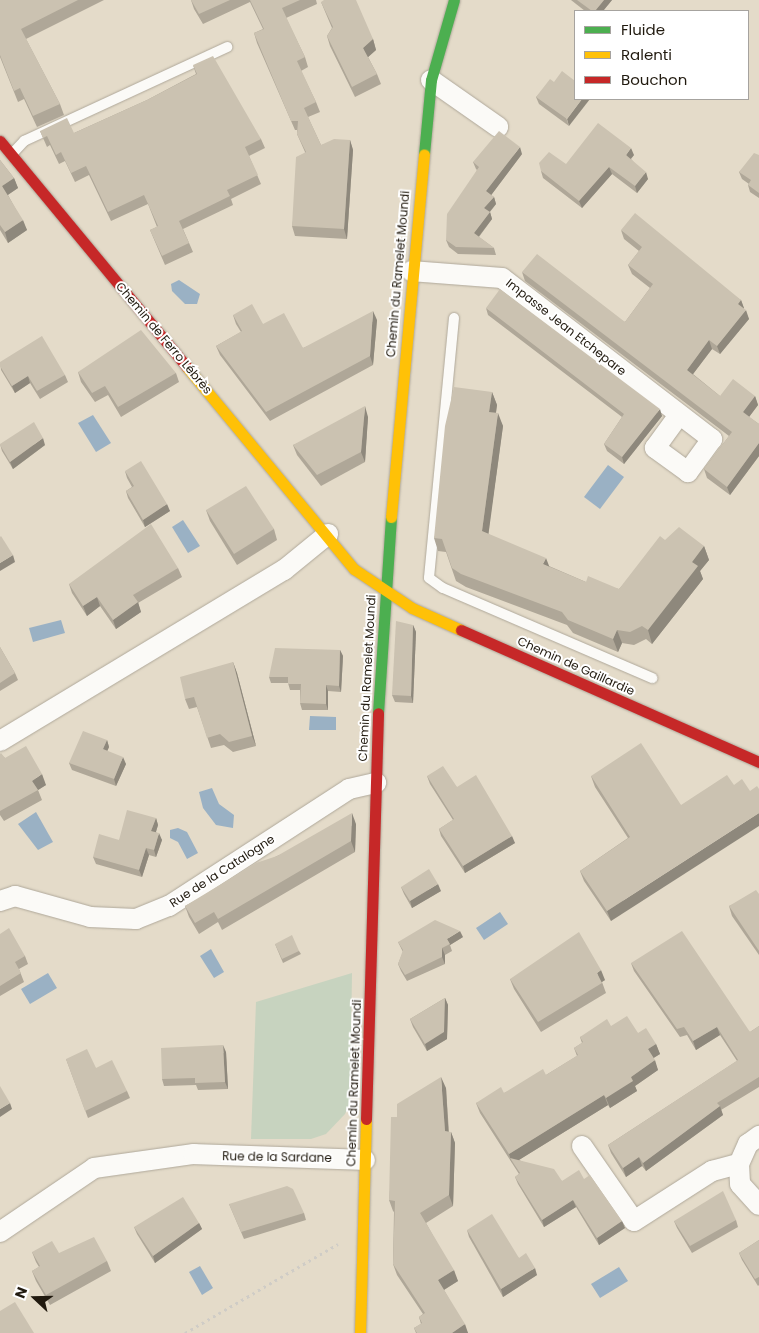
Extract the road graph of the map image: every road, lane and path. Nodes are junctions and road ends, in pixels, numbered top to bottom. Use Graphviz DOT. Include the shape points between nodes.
graph roads {
  1 [pos="454,0"];
  2 [pos="227,47"];
  3 [pos="431,80"];
  4 [pos="498,127"];
  5 [pos="0,141"];
  6 [pos="11,154"];
  7 [pos="411,271"];
  8 [pos="454,318"];
  9 [pos="679,415"];
  10 [pos="328,534"];
  11 [pos="384,591"];
  12 [pos="652,678"];
  13 [pos="0,741"];
  14 [pos="759,762"];
  15 [pos="376,783"];
  16 [pos="0,900"];
  17 [pos="759,1136"];
  18 [pos="582,1146"];
  19 [pos="365,1160"];
  20 [pos="739,1164"];
  21 [pos="759,1205"];
  22 [pos="363,1230"];
  23 [pos="0,1232"];
  24 [pos="185,1333"];
  25 [pos="360,1333"];
  1 -- 3 [label="main road, Chemin du Ramelet Moundi"];
  2 -- 6 [label="lane" via="24,141"];
  3 -- 4 [label="street"];
  3 -- 7 [label="main road, Chemin du Ramelet Moundi"];
  5 -- 6 [label="main road, Chemin de Ferro Lébrès"];
  6 -- 10 [label="main road, Chemin de Ferro Lébrès"];
  7 -- 9 [label="street, Impasse Jean Etchepare" via="502,278"];
  7 -- 11 [label="main road, Chemin du Ramelet Moundi"];
  8 -- 12 [label="lane" via="430,578 443,588"];
  10 -- 11 [label="main road, Chemin de Ferro Lébrès" via="354,568"];
  10 -- 13 [label="street" via="284,570"];
  11 -- 14 [label="main road, Chemin de Gaillardie" via="412,608"];
  11 -- 15 [label="main road, Chemin du Ramelet Moundi"];
  15 -- 16 [label="street, Rue de la Catalogne" via="349,789 169,906 136,919 90,917 15,896"];
  15 -- 19 [label="main road, Chemin du Ramelet Moundi"];
  17 -- 20 [label="street" via="748,1144"];
  18 -- 20 [label="street" via="634,1220 712,1170"];
  19 -- 22 [label="main road, Chemin du Ramelet Moundi"];
  19 -- 23 [label="street, Rue de la Sardane" via="194,1154 94,1168"];
  20 -- 21 [label="street" via="740,1184"];
  22 -- 24 [label="path"];
  22 -- 25 [label="main road, Chemin du Ramelet Moundi"];
}
